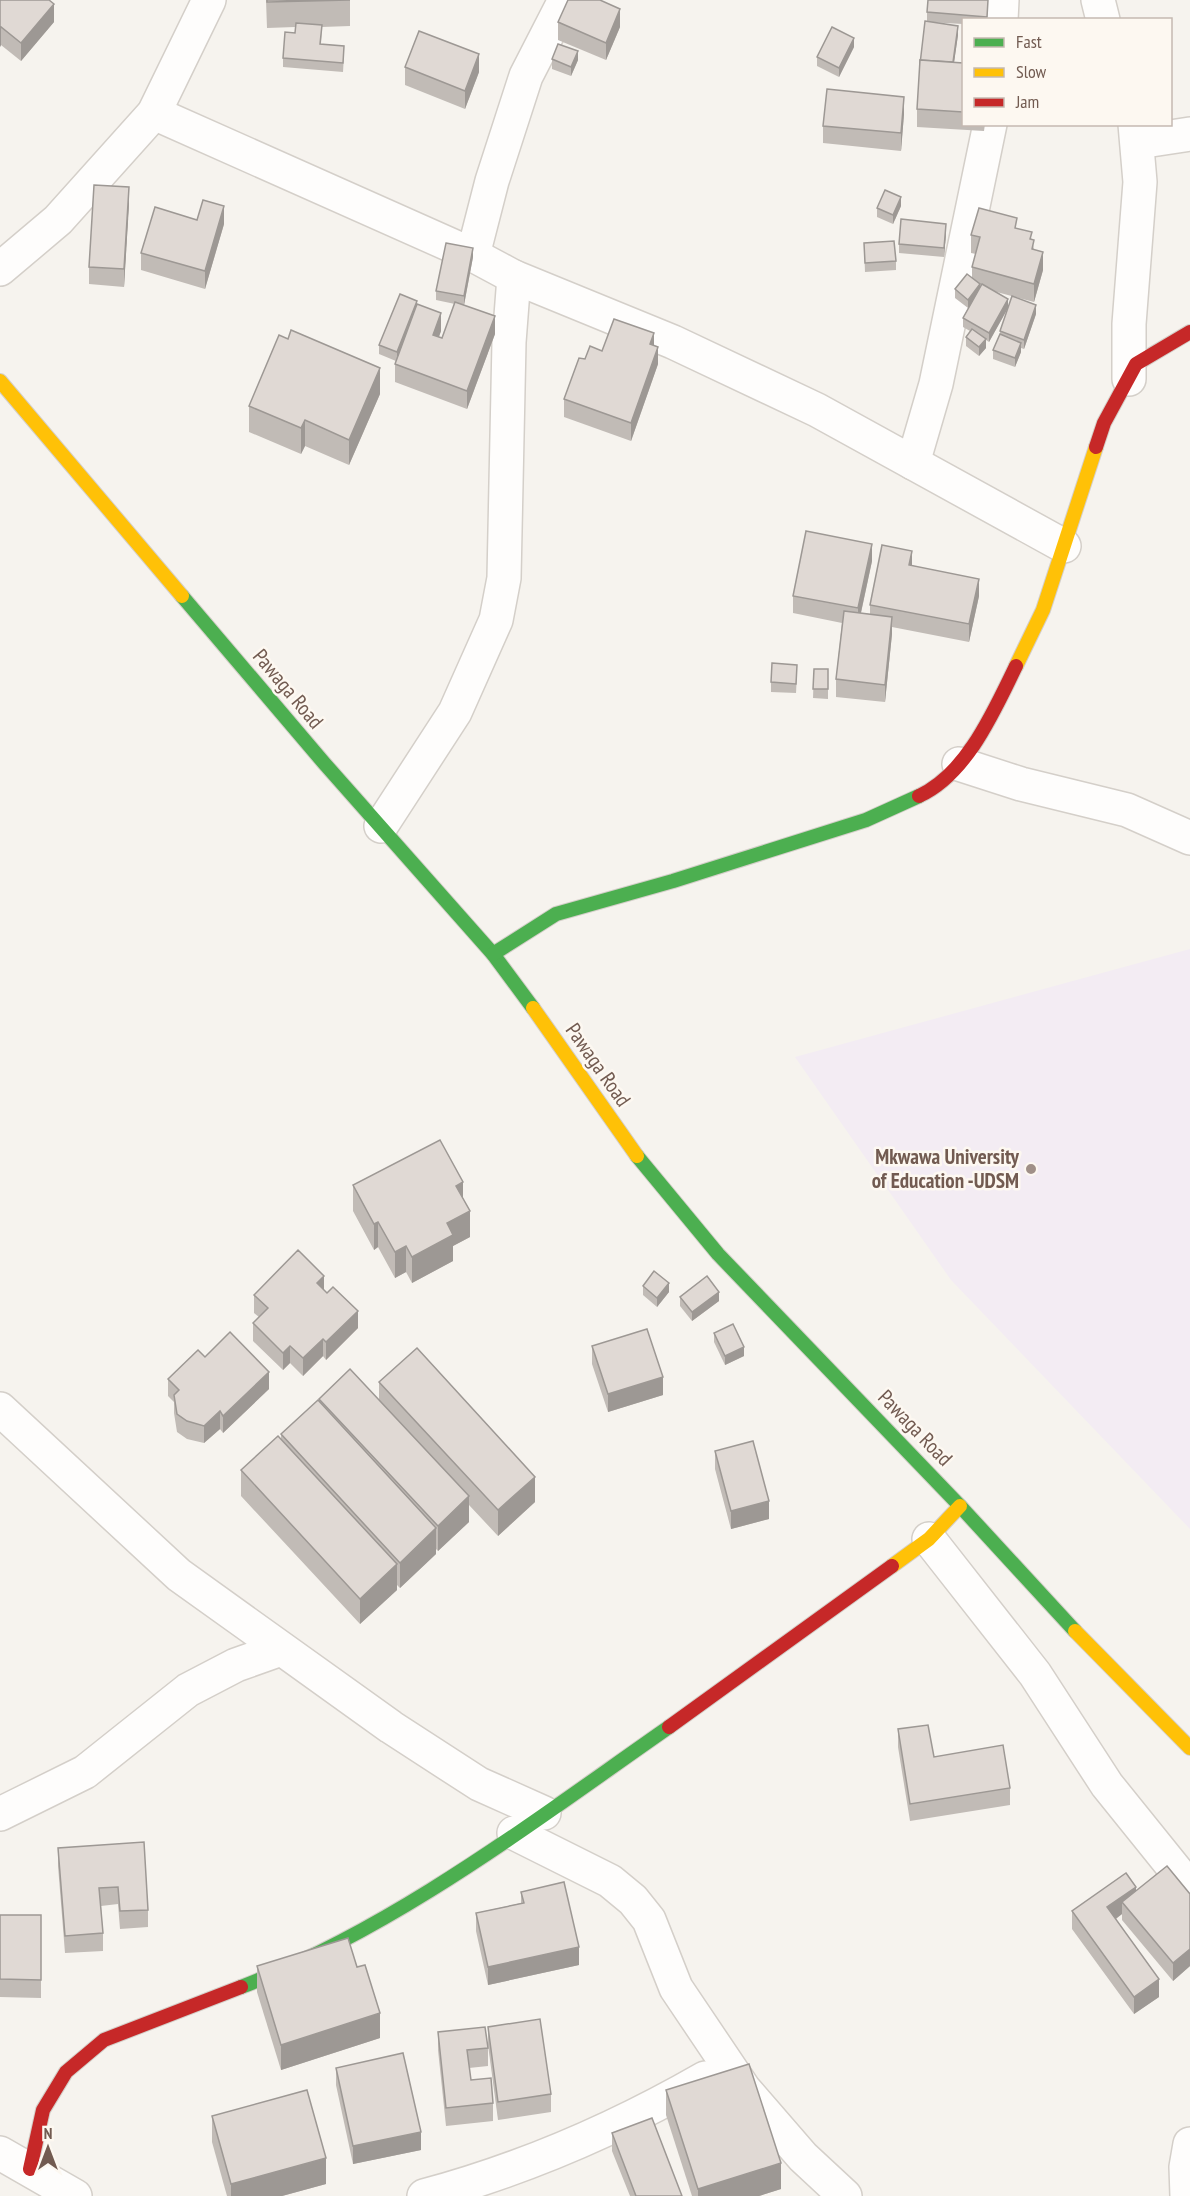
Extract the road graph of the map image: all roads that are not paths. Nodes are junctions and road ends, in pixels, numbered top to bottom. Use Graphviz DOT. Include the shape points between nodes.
graph roads {
  1 [pos="209,0"];
  2 [pos="565,0"];
  3 [pos="1002,0"];
  4 [pos="1001,18"];
  5 [pos="154,113"];
  6 [pos="990,126"];
  7 [pos="1136,133"];
  8 [pos="1190,134"];
  9 [pos="473,255"];
  10 [pos="0,268"];
  11 [pos="514,277"];
  12 [pos="1190,332"];
  13 [pos="1129,379"];
  14 [pos="1,386"];
  15 [pos="913,463"];
  16 [pos="1064,546"];
  17 [pos="959,764"];
  18 [pos="381,826"];
  19 [pos="1190,838"];
  20 [pos="493,954"];
  21 [pos="0,1409"];
  22 [pos="960,1506"];
  23 [pos="928,1539"];
  24 [pos="281,1648"];
  25 [pos="1190,1748"];
  26 [pos="544,1813"];
  27 [pos="0,1814"];
  28 [pos="514,1833"];
  29 [pos="1190,1888"];
  30 [pos="728,2065"];
  31 [pos="1190,2144"];
  32 [pos="0,2153"];
  33 [pos="30,2169"];
  34 [pos="75,2196"];
  35 [pos="424,2196"];
  36 [pos="845,2196"];
  37 [pos="1187,2196"];
  1 -- 5 [label="street"];
  2 -- 9 [label="street" via="526,76"];
  3 -- 4 [label="street"];
  5 -- 9 [label="street"];
  5 -- 10 [label="street" via="58,220"];
  6 -- 15 [label="street" via="936,384"];
  7 -- 8 [label="street"];
  7 -- 13 [label="street" via="1140,182 1129,324"];
  9 -- 11 [label="street"];
  11 -- 15 [label="street" via="673,342 817,410"];
  11 -- 18 [label="street" via="504,578 496,620 455,712"];
  12 -- 13 [label="street" via="1136,364"];
  13 -- 16 [label="street" via="1104,423"];
  14 -- 18 [label="street, Pawaga Road"];
  15 -- 16 [label="street"];
  16 -- 17 [label="street" via="1043,610 984,727"];
  17 -- 19 [label="street" via="1127,810"];
  17 -- 20 [label="street" via="930,791 867,820 673,881 578,906 556,914"];
  18 -- 20 [label="street, Pawaga Road"];
  20 -- 22 [label="street, Pawaga Road" via="640,1159 718,1254"];
  21 -- 24 [label="street" via="179,1575"];
  22 -- 23 [label="street"];
  22 -- 25 [label="street, Pawaga Road"];
  23 -- 26 [label="street" via="758,1665"];
  23 -- 29 [label="street" via="1035,1674 1107,1785"];
  24 -- 26 [label="street" via="479,1784"];
  24 -- 27 [label="street" via="236,1665 188,1690 86,1772"];
  26 -- 28 [label="street"];
  28 -- 30 [label="street" via="610,1881 633,1900 649,1920 676,1988"];
  28 -- 33 [label="street" via="398,1910 292,1968 105,2040 66,2072 43,2110"];
  30 -- 35 [label="street" via="665,2101 544,2155"];
  30 -- 36 [label="street" via="803,2157"];
  31 -- 37 [label="street"];
  32 -- 33 [label="street"];
  33 -- 34 [label="street"];
}
